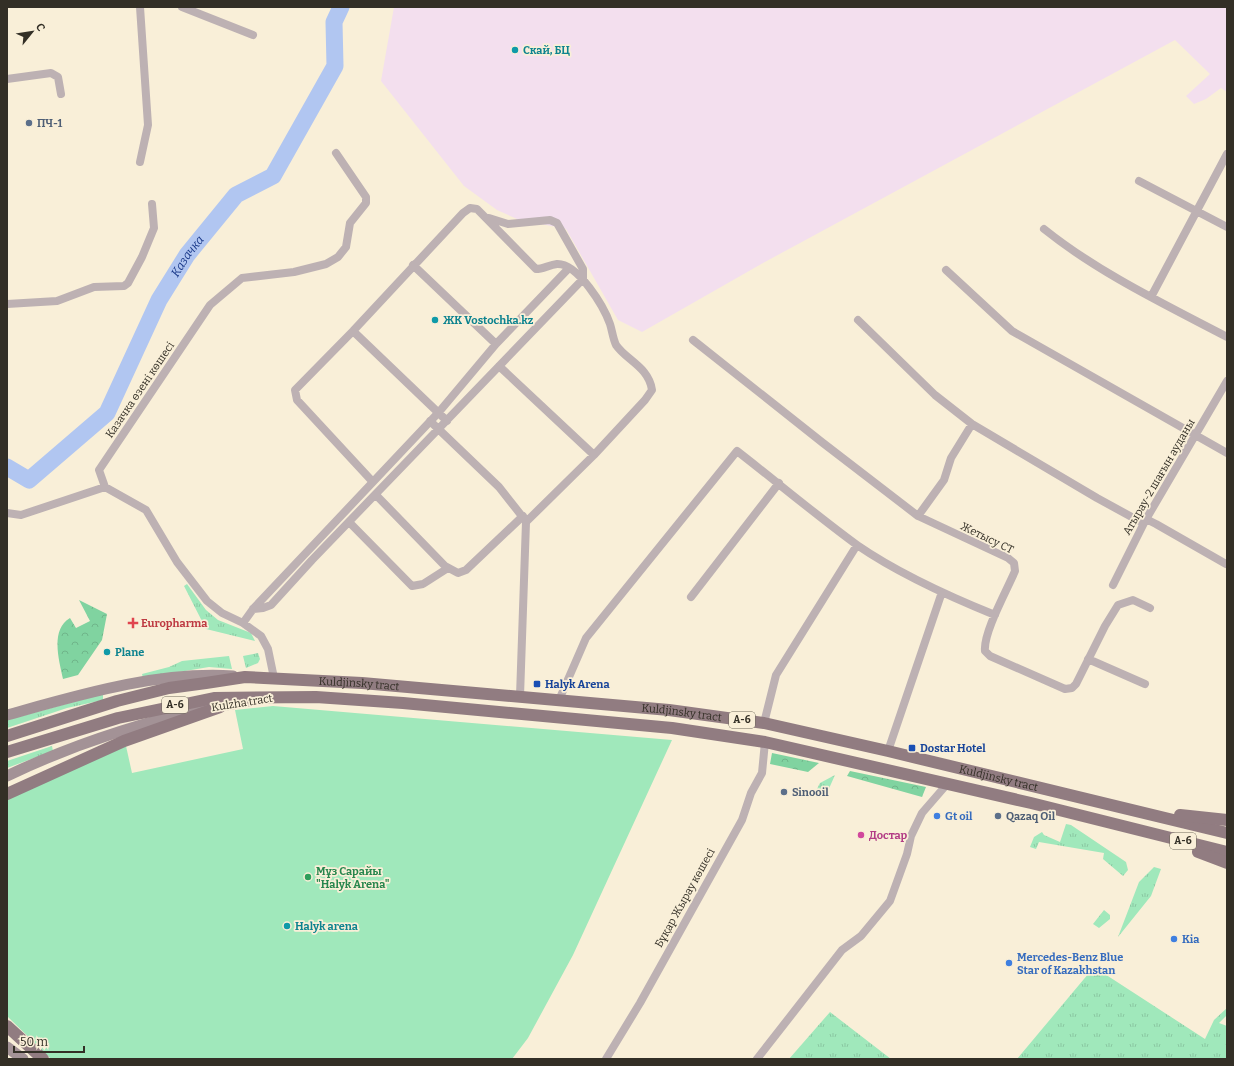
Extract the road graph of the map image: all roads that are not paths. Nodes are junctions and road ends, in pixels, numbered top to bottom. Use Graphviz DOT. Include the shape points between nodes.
graph roads {
  1 [pos="140,7"];
  2 [pos="182,7"];
  3 [pos="253,35"];
  4 [pos="7,79"];
  5 [pos="60,94"];
  6 [pos="336,153"];
  7 [pos="1227,154"];
  8 [pos="140,162"];
  9 [pos="1139,181"];
  10 [pos="152,204"];
  11 [pos="1196,211"];
  12 [pos="487,218"];
  13 [pos="1227,227"];
  14 [pos="1044,229"];
  15 [pos="412,265"];
  16 [pos="569,268"];
  17 [pos="946,270"];
  18 [pos="583,279"];
  19 [pos="1151,297"];
  20 [pos="7,304"];
  21 [pos="858,320"];
  22 [pos="353,331"];
  23 [pos="1227,337"];
  24 [pos="693,340"];
  25 [pos="496,344"];
  26 [pos="499,366"];
  27 [pos="1227,381"];
  28 [pos="438,412"];
  29 [pos="430,421"];
  30 [pos="447,421"];
  31 [pos="972,424"];
  32 [pos="439,430"];
  33 [pos="1195,436"];
  34 [pos="1227,453"];
  35 [pos="594,456"];
  36 [pos="372,480"];
  37 [pos="779,483"];
  38 [pos="105,487"];
  39 [pos="376,495"];
  40 [pos="7,513"];
  41 [pos="918,516"];
  42 [pos="525,519"];
  43 [pos="1145,521"];
  44 [pos="349,522"];
  45 [pos="857,545"];
  46 [pos="1226,564"];
  47 [pos="448,568"];
  48 [pos="1114,585"];
  49 [pos="942,592"];
  50 [pos="692,597"];
  51 [pos="1150,608"];
  52 [pos="253,609"];
  53 [pos="995,615"];
  54 [pos="243,623"];
  55 [pos="1088,659"];
  56 [pos="245,677"];
  57 [pos="274,678"];
  58 [pos="1145,684"];
  59 [pos="520,696"];
  60 [pos="279,697"];
  61 [pos="559,700"];
  62 [pos="220,707"];
  63 [pos="7,715"];
  64 [pos="764,723"];
  65 [pos="7,736"];
  66 [pos="765,742"];
  67 [pos="888,751"];
  68 [pos="7,752"];
  69 [pos="7,776"];
  70 [pos="948,783"];
  71 [pos="7,794"];
  72 [pos="1140,811"];
  73 [pos="1227,820"];
  74 [pos="1139,829"];
  75 [pos="1227,833"];
  76 [pos="1227,852"];
  77 [pos="1227,863"];
  78 [pos="7,1026"];
  79 [pos="7,1047"];
  80 [pos="23,1059"];
  81 [pos="43,1059"];
  82 [pos="606,1059"];
  83 [pos="757,1059"];
  1 -- 8 [label="street" via="148,125"];
  2 -- 3 [label="street"];
  4 -- 5 [label="street" via="51,73 58,77"];
  6 -- 38 [label="street, Казачка өзені көшесі" via="366,197 366,203 350,223 346,247 338,257 326,264 294,272 242,278 210,305 99,470"];
  7 -- 11 [label="street"];
  9 -- 11 [label="street"];
  10 -- 20 [label="street" via="154,228 142,257 124,286 94,287 57,301"];
  11 -- 13 [label="street"];
  11 -- 19 [label="street"];
  12 -- 15 [label="street" via="477,209 470,208 462,213"];
  12 -- 16 [label="street" via="536,269 557,264"];
  12 -- 18 [label="street" via="508,224 550,220 557,223 583,269"];
  14 -- 19 [label="street" via="1073,252"];
  15 -- 22 [label="street"];
  15 -- 25 [label="street"];
  16 -- 18 [label="street"];
  16 -- 25 [label="street"];
  17 -- 33 [label="street" via="1012,331"];
  18 -- 26 [label="street"];
  18 -- 35 [label="street" via="610,323 616,345 639,366 651,383 652,390"];
  19 -- 23 [label="street"];
  21 -- 31 [label="street" via="935,395"];
  22 -- 28 [label="street"];
  22 -- 36 [label="street" via="295,390 295,396"];
  24 -- 41 [label="street, Жетысу СТ"];
  25 -- 28 [label="street"];
  26 -- 30 [label="street"];
  26 -- 35 [label="street"];
  27 -- 33 [label="street, Атырау-2 шағын ауданы"];
  28 -- 29 [label="street"];
  28 -- 30 [label="street"];
  29 -- 32 [label="street"];
  29 -- 36 [label="street"];
  30 -- 32 [label="street"];
  31 -- 41 [label="street" via="951,458 944,480"];
  31 -- 43 [label="street" via="1097,498 1139,521"];
  32 -- 39 [label="street"];
  32 -- 42 [label="street" via="499,487"];
  33 -- 34 [label="street"];
  33 -- 43 [label="street, Атырау-2 шағын ауданы"];
  35 -- 42 [label="street"];
  36 -- 52 [label="street"];
  37 -- 45 [label="street"];
  37 -- 50 [label="street"];
  37 -- 61 [label="street" via="737,451 586,638"];
  38 -- 40 [label="street" via="21,515"];
  38 -- 54 [label="street" via="146,510 177,562 206,601 222,613"];
  39 -- 44 [label="street"];
  39 -- 47 [label="street"];
  41 -- 53 [label="street, Жетысу СТ" via="1014,563 1015,571"];
  42 -- 47 [label="street" via="466,570 458,573"];
  42 -- 59 [label="street"];
  43 -- 46 [label="street" via="1156,524"];
  43 -- 48 [label="street, Атырау-2 шағын ауданы"];
  44 -- 47 [label="street" via="412,586 423,584"];
  44 -- 52 [label="street" via="271,605"];
  45 -- 49 [label="street"];
  45 -- 64 [label="street" via="776,675"];
  49 -- 53 [label="street"];
  49 -- 67 [label="street"];
  51 -- 55 [label="street, Жетысу СТ" via="1133,600 1118,605"];
  52 -- 54 [label="street"];
  53 -- 55 [label="street, Жетысу СТ" via="984,646 990,656 1065,689 1076,684"];
  54 -- 57 [label="street" via="261,636 268,649"];
  55 -- 58 [label="street"];
  56 -- 57 [label="main road, Kuldjinsky tract / A-6"];
  56 -- 63 [label="main road" via="185,676 134,684"];
  56 -- 65 [label="main road, A-6" via="169,688 117,701"];
  57 -- 59 [label="main road, Kuldjinsky tract / A-6"];
  59 -- 61 [label="main road, Kuldjinsky tract / A-6"];
  60 -- 62 [label="main road, Kulzha tract"];
  60 -- 66 [label="main road, Kuldjinsky tract / A-6" via="403,703 658,726"];
  60 -- 68 [label="main road, Kulzha tract / A-6" via="214,698 118,718"];
  61 -- 64 [label="main road, Kuldjinsky tract / A-6" via="669,710"];
  62 -- 69 [label="main road, Kulzha tract" via="187,712 118,733 27,766"];
  62 -- 71 [label="main road" via="124,741"];
  64 -- 67 [label="main road, Kuldjinsky tract / A-6"];
  66 -- 70 [label="main road, Kuldjinsky tract / A-6"];
  66 -- 82 [label="street, Бұқар Жырау көшесі" via="762,773 751,793 742,820"];
  67 -- 72 [label="main road, Kuldjinsky tract / A-6"];
  70 -- 74 [label="main road, Kuldjinsky tract / A-6"];
  70 -- 83 [label="street" via="922,813 890,901 861,936 842,950"];
  72 -- 73 [label="main road"];
  72 -- 75 [label="main road, Kuldjinsky tract / A-6"];
  74 -- 76 [label="main road, Kuldjinsky tract / A-6"];
  74 -- 77 [label="main road"];
  78 -- 81 [label="main road"];
  79 -- 80 [label="main road"];
}
